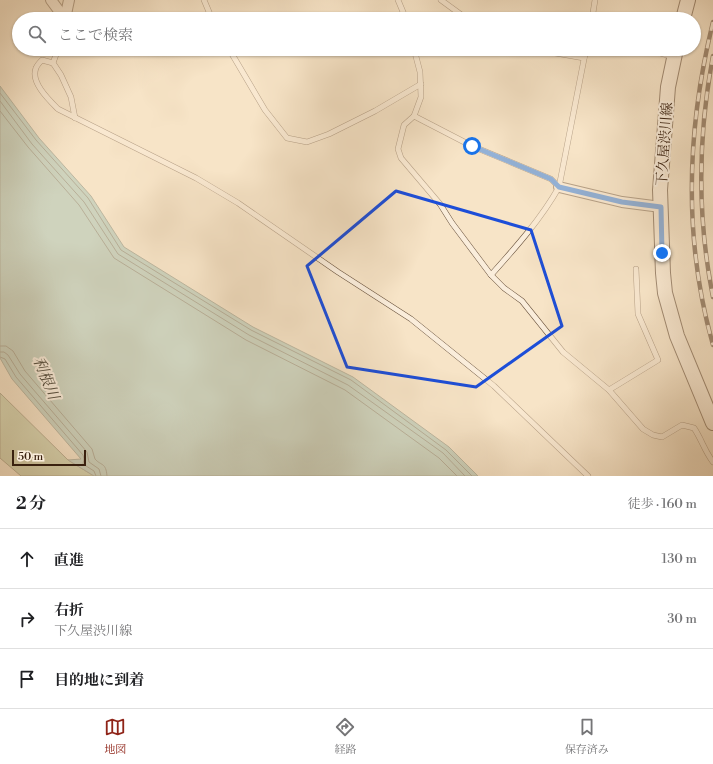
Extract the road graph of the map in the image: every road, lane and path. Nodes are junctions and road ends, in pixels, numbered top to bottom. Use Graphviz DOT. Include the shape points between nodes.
graph roads {
  1 [pos="51,0"];
  2 [pos="69,0"];
  3 [pos="204,0"];
  4 [pos="398,0"];
  5 [pos="442,0"];
  6 [pos="595,0"];
  7 [pos="688,0"];
  8 [pos="60,12"];
  9 [pos="66,12"];
  10 [pos="209,12"];
  11 [pos="403,12"];
  12 [pos="458,12"];
  13 [pos="593,12"];
  14 [pos="685,12"];
  15 [pos="56,56"];
  16 [pos="233,56"];
  17 [pos="416,56"];
  18 [pos="572,56"];
  19 [pos="674,56"];
  20 [pos="584,58"];
  21 [pos="53,63"];
  22 [pos="421,84"];
  23 [pos="414,116"];
  24 [pos="75,118"];
  25 [pos="559,187"];
  26 [pos="661,207"];
  27 [pos="636,269"];
  28 [pos="492,275"];
  29 [pos="609,390"];
  30 [pos="713,423"];
  31 [pos="713,462"];
  32 [pos="588,476"];
  1 -- 8 [label="street"];
  2 -- 9 [label="street"];
  3 -- 10 [label="lane"];
  4 -- 11 [label="lane"];
  5 -- 12 [label="lane"];
  6 -- 13 [label="lane"];
  7 -- 14 [label="main road"];
  15 -- 21 [label="lane"];
  16 -- 22 [label="lane" via="265,110 287,138 307,142 329,134"];
  17 -- 22 [label="lane"];
  18 -- 20 [label="lane"];
  19 -- 26 [label="main road, 下久屋渋川線" via="668,87"];
  20 -- 25 [label="lane"];
  21 -- 24 [label="lane" via="71,96"];
  21 -- 24 [label="lane" via="42,60 36,69 35,78 42,92 58,109"];
  22 -- 23 [label="lane" via="421,97"];
  23 -- 25 [label="lane" via="472,146 551,179"];
  23 -- 28 [label="lane" via="404,125 398,149 401,158 440,204 452,224"];
  24 -- 32 [label="lane" via="196,178 238,202 411,319 494,386"];
  25 -- 26 [label="street" via="622,202"];
  25 -- 28 [label="lane" via="551,202"];
  26 -- 30 [label="main road, 下久屋渋川線" via="665,293 680,344"];
  27 -- 29 [label="lane" via="638,314 658,360"];
  28 -- 29 [label="lane" via="522,301 563,352"];
  29 -- 31 [label="lane" via="643,429 653,434 662,437 682,425 694,428"];
}
